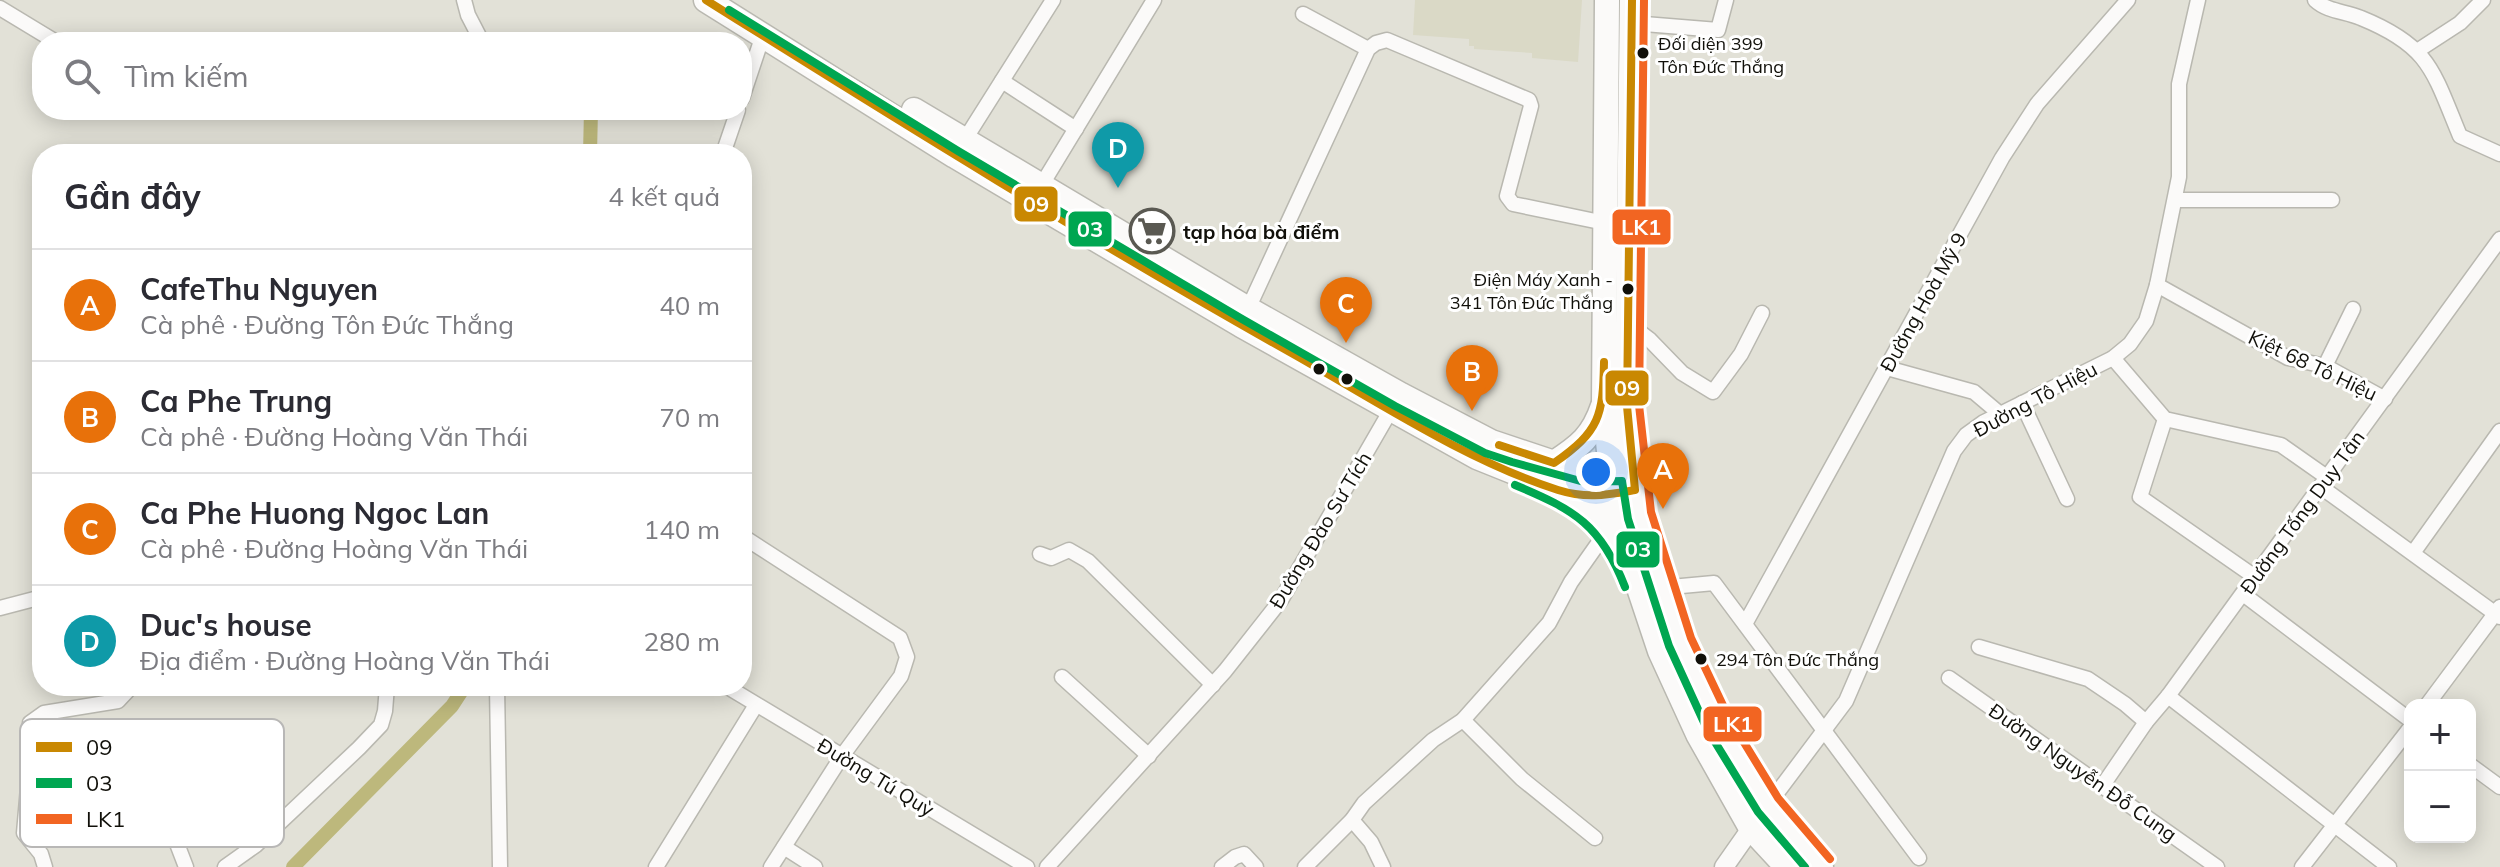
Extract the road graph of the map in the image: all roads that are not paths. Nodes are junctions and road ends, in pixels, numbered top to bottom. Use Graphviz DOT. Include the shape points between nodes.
graph roads {
  1 [pos="464,0"];
  2 [pos="706,0"];
  3 [pos="735,0"];
  4 [pos="1053,0"];
  5 [pos="1154,0"];
  6 [pos="1607,0"];
  7 [pos="1726,0"];
  8 [pos="2128,0"];
  9 [pos="2198,0"];
  10 [pos="2315,0"];
  11 [pos="2483,0"];
  12 [pos="0,8"];
  13 [pos="1632,12"];
  14 [pos="1303,14"];
  15 [pos="40,32"];
  16 [pos="477,32"];
  17 [pos="763,35"];
  18 [pos="1368,49"];
  19 [pos="2417,51"];
  20 [pos="752,68"];
  21 [pos="1002,81"];
  22 [pos="735,120"];
  23 [pos="1076,129"];
  24 [pos="964,141"];
  25 [pos="726,144"];
  26 [pos="2500,154"];
  27 [pos="1041,186"];
  28 [pos="2176,200"];
  29 [pos="2332,200"];
  30 [pos="1605,223"];
  31 [pos="2500,239"];
  32 [pos="2495,257"];
  33 [pos="2157,285"];
  34 [pos="1248,309"];
  35 [pos="2353,309"];
  36 [pos="1762,313"];
  37 [pos="1628,323"];
  38 [pos="2113,358"];
  39 [pos="2325,366"];
  40 [pos="1887,368"];
  41 [pos="2385,399"];
  42 [pos="1604,403"];
  43 [pos="2022,403"];
  44 [pos="1392,408"];
  45 [pos="2000,414"];
  46 [pos="2165,419"];
  47 [pos="2500,431"];
  48 [pos="1554,463"];
  49 [pos="1623,481"];
  50 [pos="2325,482"];
  51 [pos="1559,490"];
  52 [pos="2067,499"];
  53 [pos="1609,528"];
  54 [pos="752,542"];
  55 [pos="2413,553"];
  56 [pos="1040,554"];
  57 [pos="1627,556"];
  58 [pos="2255,577"];
  59 [pos="1660,588"];
  60 [pos="2243,594"];
  61 [pos="32,598"];
  62 [pos="0,608"];
  63 [pos="2498,612"];
  64 [pos="1745,624"];
  65 [pos="1979,647"];
  66 [pos="1062,677"];
  67 [pos="1949,678"];
  68 [pos="1213,685"];
  69 [pos="123,696"];
  70 [pos="386,696"];
  71 [pos="497,696"];
  72 [pos="742,696"];
  73 [pos="2168,696"];
  74 [pos="2432,699"];
  75 [pos="756,705"];
  76 [pos="2404,715"];
  77 [pos="36,719"];
  78 [pos="1463,720"];
  79 [pos="2146,722"];
  80 [pos="1824,731"];
  81 [pos="2404,736"];
  82 [pos="842,756"];
  83 [pos="1149,756"];
  84 [pos="2476,769"];
  85 [pos="2103,785"];
  86 [pos="2500,787"];
  87 [pos="1768,805"];
  88 [pos="284,819"];
  89 [pos="1352,820"];
  90 [pos="2335,826"];
  91 [pos="1751,828"];
  92 [pos="1595,838"];
  93 [pos="35,847"];
  94 [pos="178,847"];
  95 [pos="253,847"];
  96 [pos="784,847"];
  97 [pos="1919,858"];
  98 [pos="45,867"];
  99 [pos="186,867"];
  100 [pos="225,867"];
  101 [pos="500,867"];
  102 [pos="656,867"];
  103 [pos="771,867"];
  104 [pos="815,867"];
  105 [pos="1027,867"];
  106 [pos="1047,867"];
  107 [pos="1222,867"];
  108 [pos="1256,867"];
  109 [pos="1305,867"];
  110 [pos="1383,867"];
  111 [pos="1724,867"];
  112 [pos="1787,867"];
  113 [pos="1821,867"];
  114 [pos="2217,867"];
  115 [pos="2302,867"];
  116 [pos="2389,867"];
  1 -- 16 [label="street"];
  2 -- 17 [label="main road"];
  3 -- 24 [label="main road"];
  4 -- 21 [label="street"];
  5 -- 23 [label="street"];
  6 -- 30 [label="main road"];
  7 -- 13 [label="street" via="1718,30"];
  8 -- 40 [label="street, Đường Hoà Mỹ 9" via="2037,104"];
  9 -- 28 [label="street, Đường Tô Hiệu" via="2179,84"];
  10 -- 19 [label="street" via="2391,30"];
  11 -- 19 [label="street" via="2460,23"];
  12 -- 15 [label="street"];
  13 -- 37 [label="main road"];
  14 -- 18 [label="street"];
  17 -- 20 [label="street"];
  17 -- 44 [label="main road" via="955,156"];
  18 -- 30 [label="street" via="1387,40 1529,100 1507,196 1513,204"];
  18 -- 34 [label="street"];
  19 -- 26 [label="street" via="2429,64 2460,136"];
  21 -- 23 [label="street"];
  21 -- 24 [label="street"];
  22 -- 25 [label="street"];
  23 -- 27 [label="street"];
  24 -- 27 [label="main road"];
  27 -- 34 [label="main road"];
  28 -- 29 [label="street"];
  28 -- 33 [label="street, Đường Tô Hiệu"];
  30 -- 42 [label="main road"];
  31 -- 32 [label="street, Đường Tống Duy Tân"];
  32 -- 41 [label="street, Đường Tống Duy Tân"];
  33 -- 38 [label="street, Đường Tô Hiệu" via="2146,321"];
  33 -- 39 [label="street, Kiệt 68 Tô Hiệu" via="2288,358"];
  34 -- 48 [label="main road" via="1491,442"];
  35 -- 39 [label="street"];
  36 -- 37 [label="street" via="1713,392 1682,373"];
  37 -- 49 [label="main road"];
  38 -- 43 [label="street, Đường Tô Hiệu"];
  38 -- 46 [label="street"];
  39 -- 41 [label="street, Kiệt 68 Tô Hiệu"];
  40 -- 45 [label="street" via="1974,392"];
  40 -- 64 [label="street, Đường Hoà Mỹ 9"];
  41 -- 50 [label="street, Đường Tống Duy Tân"];
  42 -- 48 [label="main road" via="1597,426 1580,446"];
  42 -- 49 [label="main road"];
  43 -- 45 [label="street, Đường Tô Hiệu"];
  43 -- 52 [label="street"];
  44 -- 51 [label="main road" via="1477,457"];
  44 -- 68 [label="street, Đường Đào Sư Tích" via="1281,600"];
  45 -- 80 [label="street, Đường Tô Hiệu" via="1966,435 1954,451 1846,701"];
  46 -- 50 [label="street" via="2281,445"];
  46 -- 58 [label="street" via="2140,497"];
  47 -- 55 [label="street"];
  48 -- 49 [label="main road"];
  49 -- 51 [label="main road" via="1594,497"];
  49 -- 57 [label="main road" via="1616,519"];
  49 -- 59 [label="main road" via="1639,515"];
  50 -- 55 [label="street"];
  50 -- 58 [label="street, Đường Tống Duy Tân"];
  51 -- 53 [label="main road"];
  53 -- 57 [label="main road"];
  53 -- 78 [label="street" via="1549,623"];
  54 -- 82 [label="street" via="905,646 901,676"];
  55 -- 63 [label="street"];
  56 -- 68 [label="street" via="1051,558 1074,551"];
  57 -- 91 [label="main road" via="1660,651 1698,734"];
  58 -- 60 [label="street, Đường Tống Duy Tân"];
  59 -- 64 [label="street" via="1714,583"];
  59 -- 87 [label="main road" via="1718,724"];
  60 -- 73 [label="street, Đường Tống Duy Tân"];
  60 -- 76 [label="street"];
  61 -- 62 [label="street"];
  63 -- 74 [label="street"];
  64 -- 80 [label="street"];
  65 -- 79 [label="street" via="2088,679"];
  66 -- 83 [label="street"];
  67 -- 85 [label="street, Đường Nguyễn Đỗ Cung"];
  68 -- 83 [label="street, Đường Đào Sư Tích"];
  69 -- 77 [label="street"];
  70 -- 88 [label="street" via="381,725"];
  71 -- 101 [label="street"];
  72 -- 75 [label="street, Đường Tú Quỳ"];
  73 -- 79 [label="street, Đường Tống Duy Tân"];
  73 -- 90 [label="street"];
  75 -- 82 [label="street, Đường Tú Quỳ"];
  75 -- 102 [label="street"];
  78 -- 89 [label="street" via="1433,740"];
  78 -- 92 [label="street" via="1522,779"];
  79 -- 85 [label="street, Đường Tống Duy Tân"];
  80 -- 87 [label="street, Đường Tô Hiệu"];
  80 -- 97 [label="street"];
  81 -- 90 [label="street"];
  82 -- 96 [label="street"];
  82 -- 105 [label="street, Đường Tú Quỳ"];
  83 -- 106 [label="street, Đường Đào Sư Tích"];
  84 -- 86 [label="street"];
  85 -- 114 [label="street, Đường Nguyễn Đỗ Cung"];
  87 -- 91 [label="street"];
  87 -- 113 [label="main road"];
  89 -- 109 [label="street"];
  89 -- 110 [label="street"];
  90 -- 115 [label="street"];
  90 -- 116 [label="street"];
  91 -- 111 [label="street"];
  91 -- 112 [label="main road"];
  93 -- 98 [label="street"];
  94 -- 99 [label="street"];
  95 -- 100 [label="street"];
  96 -- 103 [label="street"];
  96 -- 104 [label="street"];
  107 -- 108 [label="street" via="1244,854"];
}
